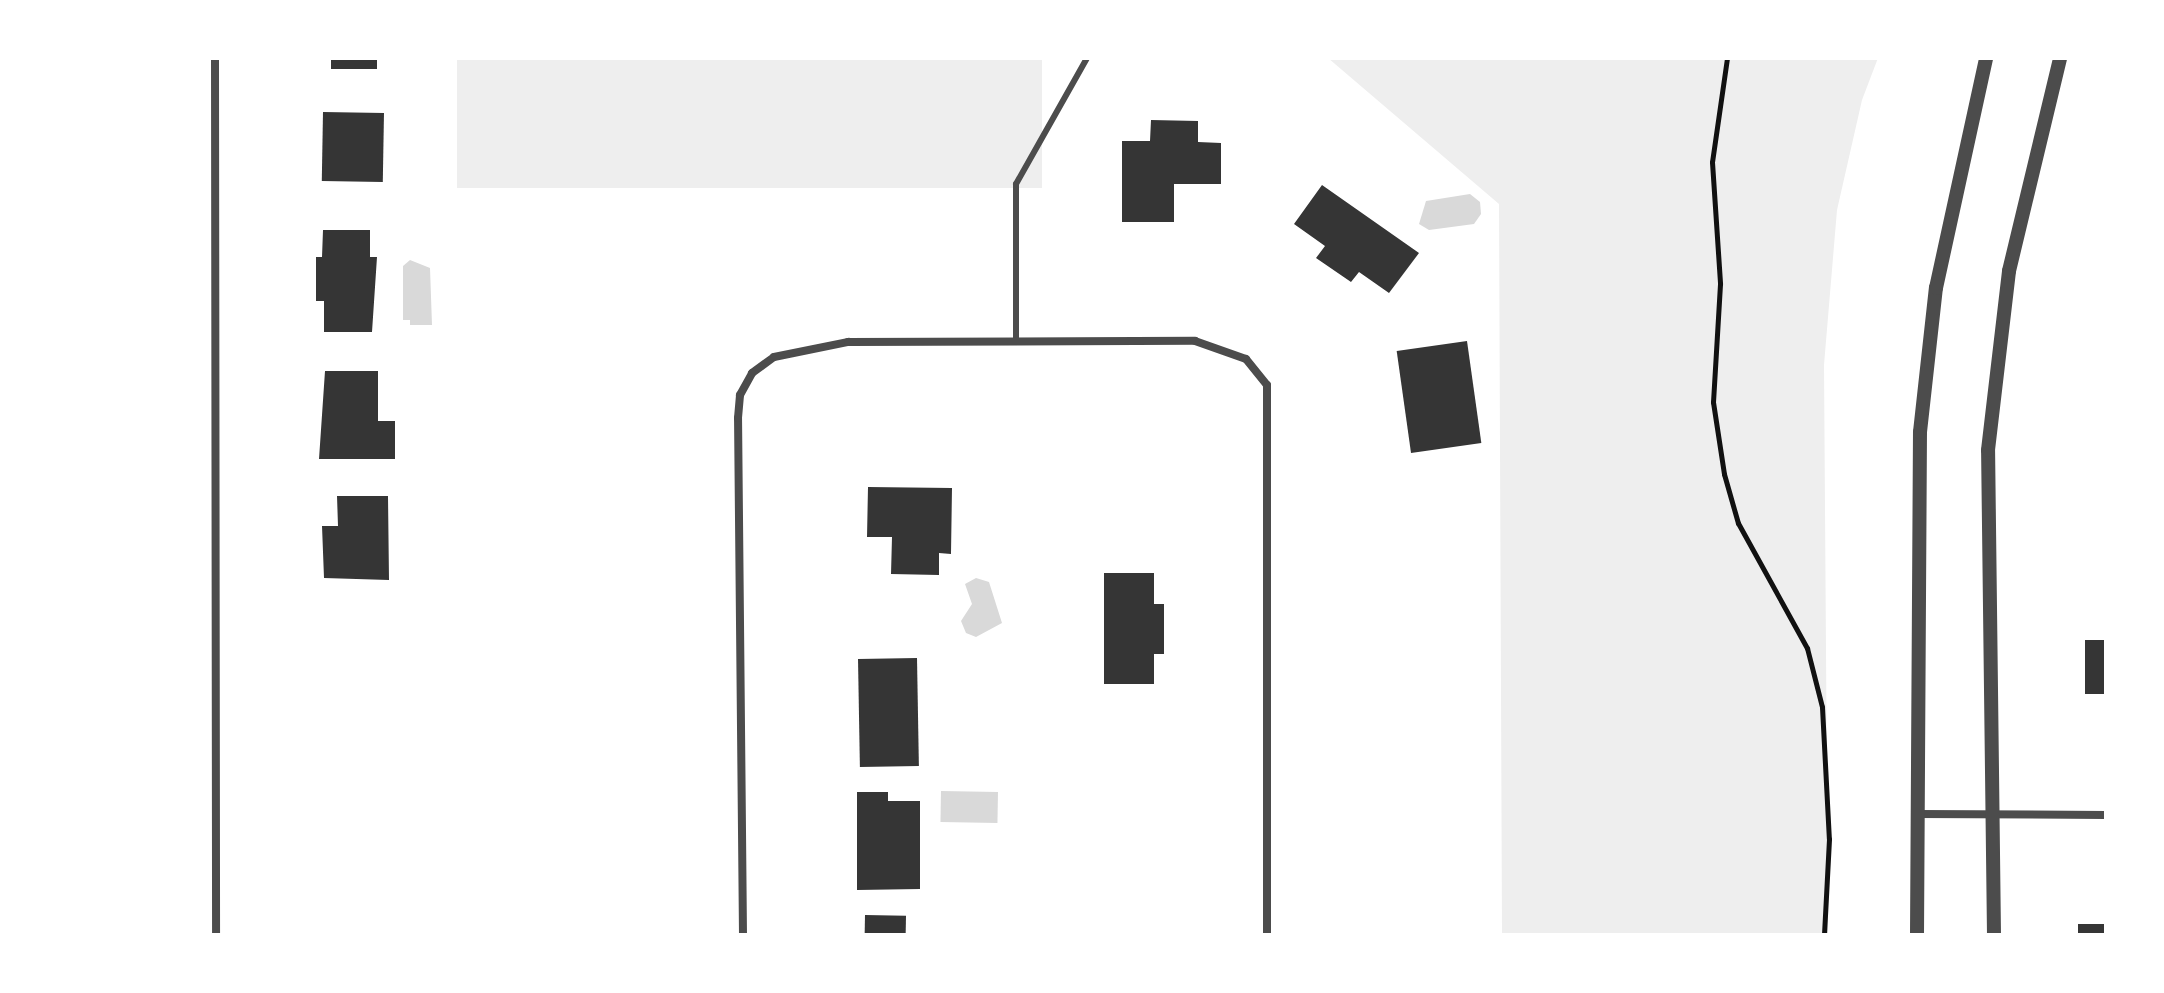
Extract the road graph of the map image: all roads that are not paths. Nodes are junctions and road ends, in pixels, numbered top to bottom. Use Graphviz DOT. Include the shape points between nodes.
graph roads {
  1 [pos="215,58"];
  2 [pos="1087,58"];
  3 [pos="1986,58"];
  4 [pos="2060,58"];
  5 [pos="1016,342"];
  6 [pos="1917,814"];
  7 [pos="2106,815"];
  8 [pos="1993,816"];
  9 [pos="216,935"];
  10 [pos="743,935"];
  11 [pos="1267,935"];
  12 [pos="1917,935"];
  13 [pos="1994,935"];
  1 -- 9 [label="street"];
  2 -- 5 [label="lane" via="1016,184"];
  3 -- 6 [label="street" via="1936,288 1920,432"];
  4 -- 8 [label="street" via="2009,271 1988,450"];
  5 -- 10 [label="street" via="848,342 774,357 740,395"];
  5 -- 11 [label="street" via="1195,341 1225,347 1258,370 1267,385"];
  6 -- 8 [label="street"];
  6 -- 12 [label="street"];
  7 -- 8 [label="street"];
  8 -- 13 [label="street"];
}
